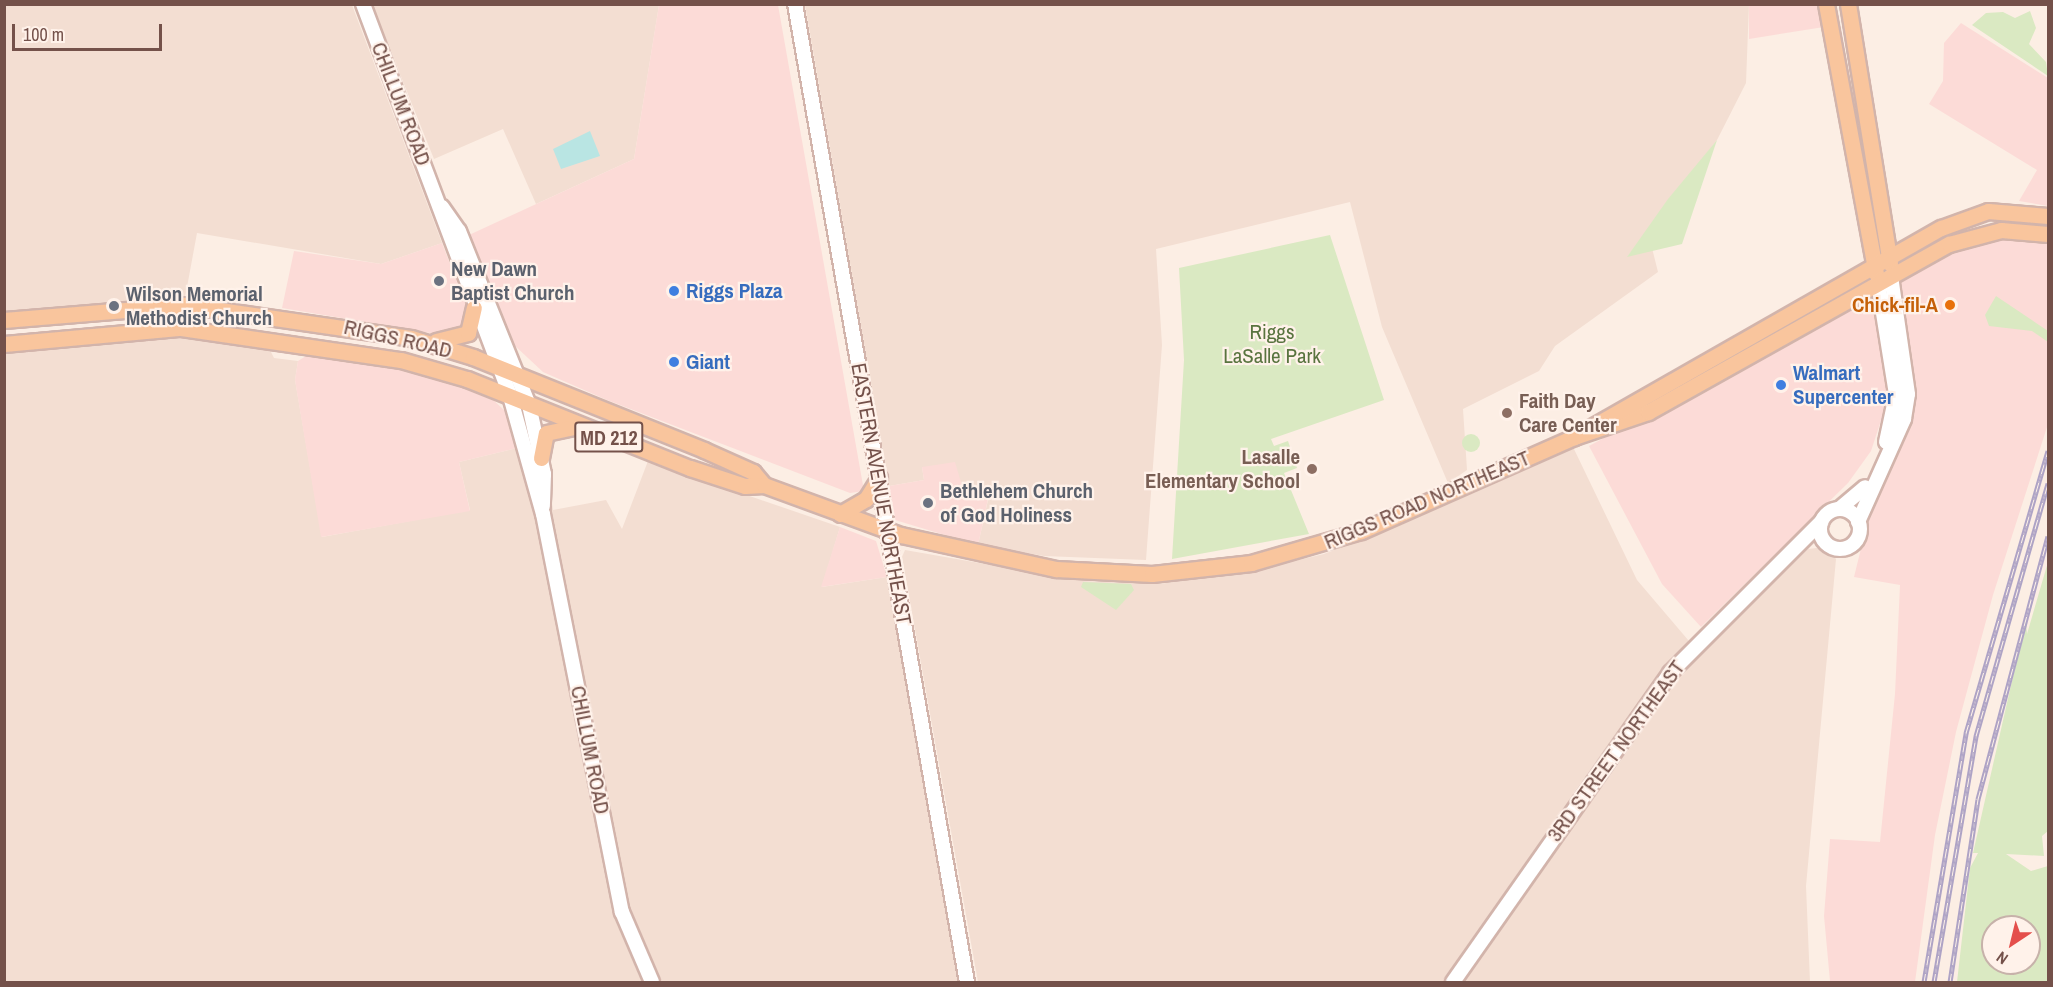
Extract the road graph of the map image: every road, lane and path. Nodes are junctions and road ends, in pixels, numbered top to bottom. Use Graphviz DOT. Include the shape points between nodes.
graph roads {
  1 [pos="363,4"];
  2 [pos="795,4"];
  3 [pos="1826,4"];
  4 [pos="1848,4"];
  5 [pos="440,204"];
  6 [pos="2049,216"];
  7 [pos="2049,234"];
  8 [pos="1889,256"];
  9 [pos="1874,265"];
  10 [pos="1884,279"];
  11 [pos="474,308"];
  12 [pos="4,320"];
  13 [pos="420,340"];
  14 [pos="4,344"];
  15 [pos="497,366"];
  16 [pos="518,376"];
  17 [pos="510,396"];
  18 [pos="529,405"];
  19 [pos="586,428"];
  20 [pos="1574,437"];
  21 [pos="541,458"];
  22 [pos="879,478"];
  23 [pos="764,485"];
  24 [pos="1839,509"];
  25 [pos="543,514"];
  26 [pos="840,514"];
  27 [pos="1821,522"];
  28 [pos="1858,522"];
  29 [pos="888,531"];
  30 [pos="1804,542"];
  31 [pos="1825,543"];
  32 [pos="652,982"];
  33 [pos="967,982"];
  34 [pos="1452,982"];
  1 -- 5 [label="street, CHILLUM ROAD"];
  2 -- 22 [label="street, EASTERN AVENUE NORTHEAST"];
  3 -- 9 [label="main road"];
  4 -- 8 [label="main road"];
  5 -- 11 [label="street, CHILLUM ROAD"];
  5 -- 16 [label="street, CHILLUM ROAD" via="459,231"];
  6 -- 8 [label="main road, RIGGS ROAD NORTHEAST" via="1988,211 1958,220"];
  7 -- 10 [label="main road, RIGGS ROAD NORTHEAST" via="2009,229 1977,233"];
  8 -- 9 [label="main road, RIGGS ROAD NORTHEAST"];
  8 -- 10 [label="main road"];
  9 -- 10 [label="main road"];
  9 -- 20 [label="main road, RIGGS ROAD NORTHEAST"];
  10 -- 20 [label="main road, RIGGS ROAD NORTHEAST" via="1648,412"];
  10 -- 24 [label="street" via="1895,379 1894,415 1862,493"];
  10 -- 28 [label="street" via="1908,394 1904,419"];
  11 -- 13 [label="main road" via="474,324 460,339"];
  11 -- 15 [label="street, CHILLUM ROAD"];
  12 -- 13 [label="main road, RIGGS ROAD / MD 212" via="185,305 261,312"];
  13 -- 15 [label="main road, RIGGS ROAD / MD 212"];
  14 -- 17 [label="main road, RIGGS ROAD / MD 212" via="128,329 241,333 401,360"];
  15 -- 16 [label="main road, RIGGS ROAD / MD 212"];
  15 -- 17 [label="street, CHILLUM ROAD"];
  16 -- 18 [label="street, CHILLUM ROAD"];
  16 -- 23 [label="main road, RIGGS ROAD / MD 212" via="753,471"];
  17 -- 18 [label="main road, RIGGS ROAD / MD 212"];
  17 -- 25 [label="street, CHILLUM ROAD"];
  18 -- 19 [label="main road, RIGGS ROAD / MD 212"];
  18 -- 21 [label="street, CHILLUM ROAD"];
  19 -- 21 [label="main road" via="566,425 546,433"];
  19 -- 23 [label="main road, RIGGS ROAD / MD 212" via="745,486"];
  20 -- 29 [label="main road, RIGGS ROAD NORTHEAST" via="1361,531 1222,568 1152,574 1056,569"];
  21 -- 25 [label="street, CHILLUM ROAD"];
  22 -- 26 [label="main road" via="866,499"];
  22 -- 29 [label="street, EASTERN AVENUE NORTHEAST"];
  23 -- 26 [label="main road, RIGGS ROAD / MD 212"];
  24 -- 27 [label="street"];
  24 -- 28 [label="street"];
  25 -- 32 [label="street, CHILLUM ROAD" via="622,912"];
  26 -- 29 [label="main road, RIGGS ROAD / MD 212"];
  27 -- 30 [label="street, 3RD STREET NORTHEAST"];
  27 -- 31 [label="street"];
  28 -- 31 [label="street" via="1859,533 1850,546 1835,549"];
  29 -- 33 [label="street, EASTERN AVENUE NORTHEAST"];
  30 -- 31 [label="street"];
  30 -- 34 [label="street, 3RD STREET NORTHEAST" via="1670,673"];
}
